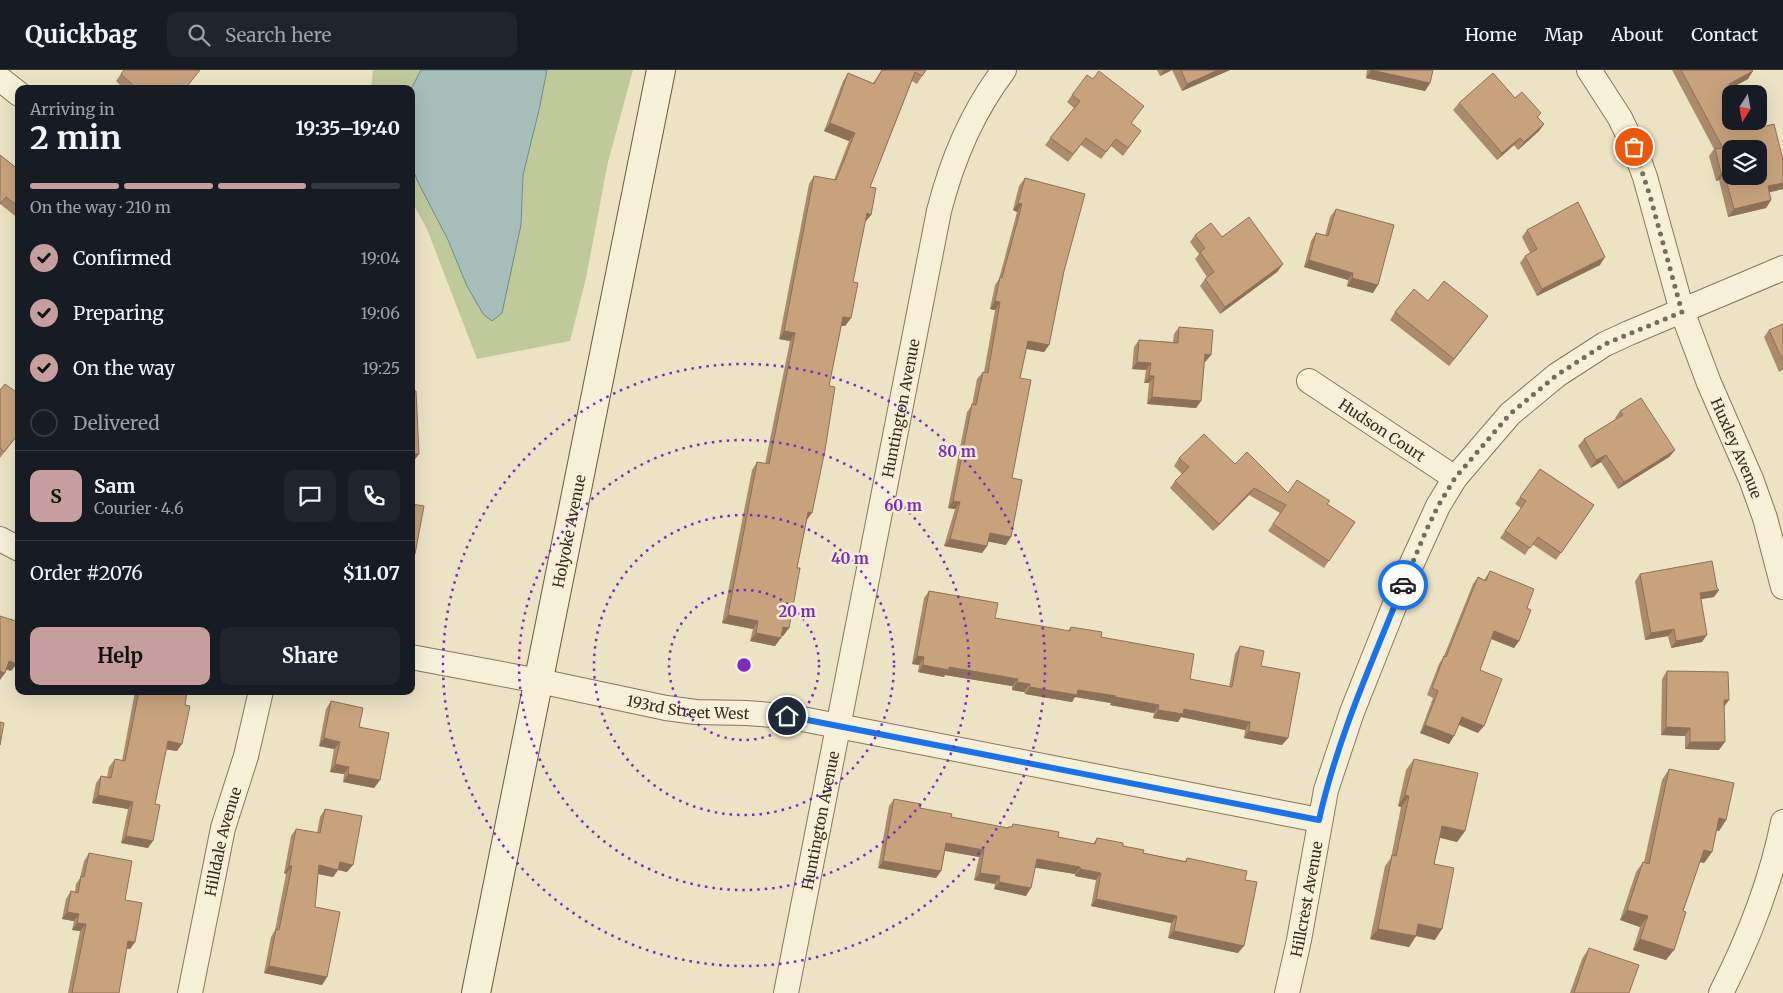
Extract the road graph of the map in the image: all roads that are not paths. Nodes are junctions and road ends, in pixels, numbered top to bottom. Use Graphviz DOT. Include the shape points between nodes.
graph roads {
  1 [pos="661,70"];
  2 [pos="1004,70"];
  3 [pos="1589,70"];
  4 [pos="0,79"];
  5 [pos="15,91"];
  6 [pos="1783,268"];
  7 [pos="1682,312"];
  8 [pos="1309,381"];
  9 [pos="1455,478"];
  10 [pos="0,539"];
  11 [pos="15,547"];
  12 [pos="1783,587"];
  13 [pos="415,658"];
  14 [pos="539,681"];
  15 [pos="260,695"];
  16 [pos="838,727"];
  17 [pos="1319,820"];
  18 [pos="1783,822"];
  19 [pos="190,993"];
  20 [pos="476,993"];
  21 [pos="786,993"];
  22 [pos="1286,993"];
  23 [pos="1722,993"];
  1 -- 14 [label="street, Holyoke Avenue"];
  2 -- 16 [label="street, Huntington Avenue" via="963,138 938,211"];
  3 -- 7 [label="street" via="1620,118 1636,155"];
  4 -- 5 [label="street"];
  6 -- 7 [label="street, Hillcrest Avenue"];
  7 -- 9 [label="street, Hillcrest Avenue" via="1605,344 1557,375 1510,414"];
  7 -- 12 [label="street, Huxley Avenue" via="1751,479"];
  8 -- 9 [label="street, Hudson Court"];
  9 -- 17 [label="street, Hillcrest Avenue" via="1422,540 1352,712"];
  10 -- 11 [label="street"];
  13 -- 14 [label="street, 193rd Street West"];
  14 -- 16 [label="street, 193rd Street West" via="666,708 773,715"];
  14 -- 20 [label="street, Holyoke Avenue"];
  15 -- 19 [label="street, Hilldale Avenue" via="246,756 223,828"];
  16 -- 17 [label="street, 193rd Street West"];
  16 -- 21 [label="street, Huntington Avenue"];
  17 -- 22 [label="street, Hillcrest Avenue" via="1297,949"];
  18 -- 23 [label="street" via="1754,923"];
}
